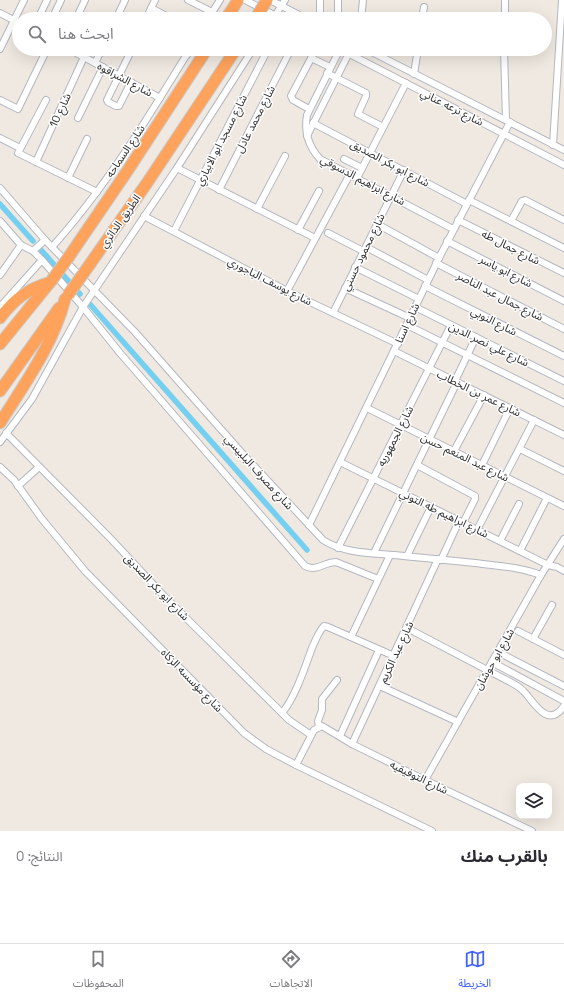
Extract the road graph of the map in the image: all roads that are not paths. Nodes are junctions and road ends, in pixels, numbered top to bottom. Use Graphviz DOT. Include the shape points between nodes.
graph roads {
  1 [pos="24,0"];
  2 [pos="47,0"];
  3 [pos="61,0"];
  4 [pos="85,0"];
  5 [pos="125,0"];
  6 [pos="155,0"];
  7 [pos="188,0"];
  8 [pos="220,0"];
  9 [pos="238,0"];
  10 [pos="245,0"];
  11 [pos="268,0"];
  12 [pos="285,0"];
  13 [pos="320,0"];
  14 [pos="338,0"];
  15 [pos="362,0"];
  16 [pos="505,0"];
  17 [pos="562,0"];
  18 [pos="282,6"];
  19 [pos="424,7"];
  20 [pos="152,8"];
  21 [pos="20,12"];
  22 [pos="41,12"];
  23 [pos="55,12"];
  24 [pos="79,12"];
  25 [pos="119,12"];
  26 [pos="150,12"];
  27 [pos="159,12"];
  28 [pos="212,12"];
  29 [pos="230,12"];
  30 [pos="259,12"];
  31 [pos="265,12"];
  32 [pos="278,12"];
  33 [pos="294,12"];
  34 [pos="320,12"];
  35 [pos="338,12"];
  36 [pos="361,12"];
  37 [pos="423,12"];
  38 [pos="505,12"];
  39 [pos="0,13"];
  40 [pos="12,19"];
  41 [pos="12,28"];
  42 [pos="1,45"];
  43 [pos="44,56"];
  44 [pos="98,56"];
  45 [pos="129,56"];
  46 [pos="186,56"];
  47 [pos="202,56"];
  48 [pos="231,56"];
  49 [pos="249,56"];
  50 [pos="264,56"];
  51 [pos="287,56"];
  52 [pos="336,56"];
  53 [pos="347,56"];
  54 [pos="355,56"];
  55 [pos="379,56"];
  56 [pos="417,56"];
  57 [pos="504,56"];
  58 [pos="84,57"];
  59 [pos="311,58"];
  60 [pos="95,63"];
  61 [pos="103,67"];
  62 [pos="329,70"];
  63 [pos="414,74"];
  64 [pos="119,76"];
  65 [pos="336,78"];
  66 [pos="131,82"];
  67 [pos="406,83"];
  68 [pos="319,89"];
  69 [pos="328,94"];
  70 [pos="160,98"];
  71 [pos="0,100"];
  72 [pos="46,100"];
  73 [pos="310,108"];
  74 [pos="78,118"];
  75 [pos="508,121"];
  76 [pos="313,123"];
  77 [pos="383,127"];
  78 [pos="504,134"];
  79 [pos="307,136"];
  80 [pos="0,138"];
  81 [pos="87,139"];
  82 [pos="553,145"];
  83 [pos="20,148"];
  84 [pos="564,150"];
  85 [pos="370,152"];
  86 [pos="284,156"];
  87 [pos="344,159"];
  88 [pos="36,162"];
  89 [pos="564,165"];
  90 [pos="177,168"];
  91 [pos="362,168"];
  92 [pos="404,170"];
  93 [pos="350,174"];
  94 [pos="68,178"];
  95 [pos="357,178"];
  96 [pos="200,180"];
  97 [pos="0,188"];
  98 [pos="219,190"];
  99 [pos="319,191"];
  100 [pos="97,192"];
  101 [pos="391,196"];
  102 [pos="468,202"];
  103 [pos="257,209"];
  104 [pos="144,216"];
  105 [pos="458,220"];
  106 [pos="564,220"];
  107 [pos="0,221"];
  108 [pos="511,221"];
  109 [pos="377,224"];
  110 [pos="453,229"];
  111 [pos="298,230"];
  112 [pos="174,231"];
  113 [pos="328,234"];
  114 [pos="315,238"];
  115 [pos="45,240"];
  116 [pos="447,241"];
  117 [pos="21,245"];
  118 [pos="52,247"];
  119 [pos="564,248"];
  120 [pos="364,249"];
  121 [pos="33,252"];
  122 [pos="42,260"];
  123 [pos="437,261"];
  124 [pos="356,267"];
  125 [pos="564,273"];
  126 [pos="0,275"];
  127 [pos="428,280"];
  128 [pos="50,281"];
  129 [pos="425,286"];
  130 [pos="345,288"];
  131 [pos="95,290"];
  132 [pos="287,291"];
  133 [pos="66,297"];
  134 [pos="419,299"];
  135 [pos="564,301"];
  136 [pos="0,307"];
  137 [pos="83,307"];
  138 [pos="415,307"];
  139 [pos="333,313"];
  140 [pos="0,318"];
  141 [pos="410,318"];
  142 [pos="406,325"];
  143 [pos="451,325"];
  144 [pos="564,329"];
  145 [pos="476,337"];
  146 [pos="442,343"];
  147 [pos="0,344"];
  148 [pos="398,344"];
  149 [pos="394,351"];
  150 [pos="467,355"];
  151 [pos="564,356"];
  152 [pos="429,368"];
  153 [pos="564,381"];
  154 [pos="456,382"];
  155 [pos="0,391"];
  156 [pos="484,395"];
  157 [pos="564,403"];
  158 [pos="367,408"];
  159 [pos="510,408"];
  160 [pos="534,420"];
  161 [pos="0,423"];
  162 [pos="401,425"];
  163 [pos="6,434"];
  164 [pos="564,435"];
  165 [pos="430,439"];
  166 [pos="0,442"];
  167 [pos="520,449"];
  168 [pos="454,452"];
  169 [pos="340,462"];
  170 [pos="417,465"];
  171 [pos="482,465"];
  172 [pos="39,467"];
  173 [pos="1,471"];
  174 [pos="564,471"];
  175 [pos="505,477"];
  176 [pos="374,478"];
  177 [pos="18,486"];
  178 [pos="404,493"];
  179 [pos="547,498"];
  180 [pos="519,504"];
  181 [pos="564,506"];
  182 [pos="431,507"];
  183 [pos="461,522"];
  184 [pos="309,526"];
  185 [pos="477,530"];
  186 [pos="564,539"];
  187 [pos="500,541"];
  188 [pos="338,548"];
  189 [pos="562,548"];
  190 [pos="520,551"];
  191 [pos="374,553"];
  192 [pos="390,555"];
  193 [pos="407,556"];
  194 [pos="439,559"];
  195 [pos="548,565"];
  196 [pos="564,571"];
  197 [pos="541,575"];
  198 [pos="378,579"];
  199 [pos="552,605"];
  200 [pos="407,628"];
  201 [pos="518,631"];
  202 [pos="351,637"];
  203 [pos="533,640"];
  204 [pos="379,650"];
  205 [pos="498,652"];
  206 [pos="564,655"];
  207 [pos="394,656"];
  208 [pos="492,662"];
  209 [pos="488,670"];
  210 [pos="337,680"];
  211 [pos="380,686"];
  212 [pos="564,686"];
  213 [pos="564,701"];
  214 [pos="564,706"];
  215 [pos="282,713"];
  216 [pos="458,722"];
  217 [pos="319,727"];
  218 [pos="311,735"];
  219 [pos="340,736"];
  220 [pos="352,744"];
  221 [pos="296,765"];
  222 [pos="425,780"];
  223 [pos="432,831"];
  224 [pos="532,831"];
  1 -- 21 [label="street"];
  2 -- 22 [label="street"];
  3 -- 23 [label="street"];
  4 -- 24 [label="street"];
  5 -- 25 [label="street"];
  6 -- 20 [label="street"];
  7 -- 28 [label="street"];
  8 -- 28 [label="street"];
  9 -- 29 [label="highway"];
  10 -- 31 [label="street"];
  11 -- 18 [label="street"];
  11 -- 30 [label="highway, bridge"];
  12 -- 18 [label="street"];
  13 -- 34 [label="street"];
  14 -- 35 [label="street"];
  15 -- 36 [label="street"];
  16 -- 38 [label="street"];
  17 -- 82 [label="street"];
  18 -- 32 [label="street"];
  18 -- 33 [label="street"];
  19 -- 37 [label="street"];
  20 -- 26 [label="street"];
  20 -- 27 [label="street"];
  39 -- 40 [label="street"];
  41 -- 42 [label="street"];
  43 -- 71 [label="street" via="18,109"];
  44 -- 60 [label="street"];
  45 -- 64 [label="street"];
  46 -- 70 [label="street, شارع السماحه"];
  47 -- 128 [label="highway, الطريق الدائري, bridge" via="128,170"];
  48 -- 133 [label="highway, الطريق الدائري, bridge" via="148,183"];
  49 -- 90 [label="street"];
  50 -- 96 [label="street, شارع مسجد ابو الابياري"];
  51 -- 98 [label="street, شارع محمد عادل"];
  52 -- 62 [label="street, شارع ابراهيم الدسوقي"];
  53 -- 65 [label="street"];
  54 -- 67 [label="street, شارع ترعه عناني"];
  55 -- 63 [label="street, شارع ترعه عناني"];
  56 -- 63 [label="street"];
  57 -- 75 [label="street"];
  58 -- 60 [label="street, شارع الشراقوه"];
  58 -- 88 [label="street, شارع 10"];
  59 -- 62 [label="street"];
  59 -- 73 [label="street" via="291,96 293,100"];
  60 -- 61 [label="street, شارع الشراقوه"];
  61 -- 64 [label="street, شارع الشراقوه"];
  61 -- 74 [label="street"];
  62 -- 65 [label="street"];
  62 -- 68 [label="street, شارع ابراهيم الدسوقي"];
  63 -- 75 [label="street, شارع ترعه عناني"];
  64 -- 66 [label="street, شارع الشراقوه"];
  64 -- 66 [label="street" via="108,102 119,106"];
  65 -- 69 [label="street"];
  65 -- 77 [label="street" via="366,93 358,114"];
  66 -- 70 [label="street, شارع الشراقوه"];
  67 -- 77 [label="street"];
  67 -- 78 [label="street, شارع ترعه عناني"];
  68 -- 69 [label="street"];
  68 -- 73 [label="street, شارع ابراهيم الدسوقي"];
  69 -- 76 [label="street"];
  70 -- 100 [label="street, شارع السماحه"];
  72 -- 83 [label="street"];
  73 -- 79 [label="street, شارع ابراهيم الدسوقي" via="306,122"];
  75 -- 78 [label="street, شارع اسنا"];
  75 -- 82 [label="street, شارع ترعه عناني"];
  76 -- 79 [label="street"];
  76 -- 85 [label="street, شارع ابو بكر الصديق"];
  77 -- 85 [label="street"];
  78 -- 89 [label="street, شارع ترعه عناني"];
  78 -- 102 [label="street, شارع اسنا"];
  79 -- 93 [label="street, شارع ابراهيم الدسوقي" via="311,148 320,159"];
  80 -- 83 [label="street"];
  81 -- 94 [label="street"];
  82 -- 84 [label="street, شارع ترعه عناني"];
  83 -- 88 [label="street" via="19,154"];
  85 -- 91 [label="street"];
  85 -- 92 [label="street, شارع ابو بكر الصديق"];
  86 -- 103 [label="street"];
  87 -- 91 [label="street"];
  88 -- 94 [label="street"];
  90 -- 96 [label="street"];
  90 -- 104 [label="street"];
  91 -- 95 [label="street"];
  92 -- 101 [label="street, شارع محمود حسني"];
  92 -- 102 [label="street, شارع ابو بكر الصديق"];
  93 -- 95 [label="street, شارع ابراهيم الدسوقي"];
  93 -- 114 [label="street"];
  94 -- 100 [label="street"];
  95 -- 101 [label="street, شارع ابراهيم الدسوقي"];
  96 -- 98 [label="street"];
  96 -- 112 [label="street, شارع مسجد ابو الابياري"];
  97 -- 115 [label="street, شارع مصرف البلبيسي"];
  98 -- 103 [label="street"];
  99 -- 111 [label="street"];
  100 -- 118 [label="street, شارع السماحه"];
  101 -- 109 [label="street, شارع محمود حسني"];
  101 -- 110 [label="street, شارع ابراهيم الدسوقي"];
  102 -- 105 [label="street, شارع اسنا"];
  102 -- 108 [label="street, شارع ابو بكر الصديق"];
  103 -- 111 [label="street"];
  104 -- 112 [label="street, شارع يوسف الباجوري"];
  104 -- 131 [label="street"];
  105 -- 110 [label="street, شارع اسنا"];
  105 -- 125 [label="street, شارع جمال طه"];
  106 -- 108 [label="street" via="525,200"];
  107 -- 117 [label="street"];
  108 -- 119 [label="street, شارع ابو بكر الصديق"];
  109 -- 120 [label="street, شارع محمود حسني"];
  109 -- 123 [label="street, شارع جمال عبد الناصر"];
  110 -- 116 [label="street, شارع اسنا"];
  111 -- 114 [label="street"];
  112 -- 132 [label="street, شارع يوسف الباجوري"];
  113 -- 120 [label="street"];
  114 -- 132 [label="street"];
  115 -- 118 [label="street, شارع مصرف البلبيسي"];
  115 -- 121 [label="street"];
  116 -- 123 [label="street, شارع اسنا"];
  116 -- 135 [label="street, شارع ابو ياسر"];
  117 -- 121 [label="street"];
  117 -- 126 [label="street"];
  118 -- 131 [label="street, شارع مصرف البلبيسي"];
  120 -- 124 [label="street, شارع محمود حسني"];
  120 -- 127 [label="street"];
  121 -- 122 [label="street"];
  122 -- 136 [label="street"];
  122 -- 137 [label="street"];
  123 -- 127 [label="street, شارع اسنا"];
  123 -- 144 [label="street, شارع جمال عبد الناصر"];
  124 -- 130 [label="street, شارع محمود حسني"];
  124 -- 134 [label="street"];
  127 -- 129 [label="street, شارع اسنا"];
  128 -- 140 [label="highway" via="22,295"];
  128 -- 147 [label="highway, الطريق الدائري"];
  129 -- 134 [label="street, شارع اسنا"];
  129 -- 151 [label="street, شارع النوبي"];
  130 -- 139 [label="street, شارع محمود حسني"];
  130 -- 141 [label="street"];
  131 -- 137 [label="street"];
  131 -- 184 [label="street, شارع مصرف البلبيسي"];
  132 -- 139 [label="street, شارع يوسف الباجوري"];
  133 -- 155 [label="highway, الطريق الدائري"];
  133 -- 161 [label="highway" via="57,326 44,353"];
  134 -- 138 [label="street, شارع اسنا"];
  137 -- 163 [label="street" via="32,399"];
  137 -- 198 [label="street" via="305,566 316,568 336,562"];
  138 -- 141 [label="street, شارع اسنا"];
  138 -- 143 [label="street, شارع علي نصر الدين"];
  139 -- 148 [label="street, شارع يوسف الباجوري"];
  141 -- 142 [label="street, شارع اسنا"];
  142 -- 146 [label="street"];
  142 -- 148 [label="street, شارع اسنا"];
  143 -- 145 [label="street, شارع علي نصر الدين"];
  143 -- 146 [label="street, شارع الجمهوريه"];
  145 -- 150 [label="street"];
  145 -- 153 [label="street, شارع علي نصر الدين"];
  146 -- 150 [label="street"];
  146 -- 152 [label="street, شارع الجمهوريه"];
  148 -- 149 [label="street, شارع اسنا"];
  149 -- 152 [label="street, شارع عمر بن الخطاب"];
  149 -- 158 [label="street, شارع اسنا"];
  150 -- 154 [label="street"];
  150 -- 157 [label="street"];
  152 -- 154 [label="street, شارع عمر بن الخطاب"];
  152 -- 162 [label="street, شارع الجمهوريه"];
  154 -- 156 [label="street, شارع عمر بن الخطاب"];
  154 -- 165 [label="street"];
  156 -- 159 [label="street, شارع عمر بن الخطاب"];
  156 -- 168 [label="street"];
  158 -- 162 [label="street, شارع عبد المنعم حسن"];
  158 -- 169 [label="street, شارع اسنا"];
  159 -- 160 [label="street, شارع عمر بن الخطاب"];
  159 -- 171 [label="street"];
  160 -- 164 [label="street, شارع عمر بن الخطاب"];
  160 -- 167 [label="street"];
  162 -- 165 [label="street, شارع عبد المنعم حسن"];
  162 -- 176 [label="street, شارع الجمهوريه"];
  163 -- 166 [label="street"];
  163 -- 172 [label="street, شارع ابو بكر الصديق"];
  165 -- 168 [label="street, شارع عبد المنعم حسن"];
  165 -- 170 [label="street"];
  167 -- 174 [label="street"];
  167 -- 175 [label="street"];
  168 -- 171 [label="street, شارع عبد المنعم حسن"];
  169 -- 176 [label="street, شارع ابراهيم طه التوني"];
  169 -- 184 [label="street, شارع اسنا"];
  170 -- 178 [label="street"];
  170 -- 183 [label="street, شارع عبد الكريم" via="475,496"];
  171 -- 175 [label="street, شارع عبد المنعم حسن"];
  172 -- 177 [label="street"];
  172 -- 215 [label="street, شارع ابو بكر الصديق"];
  173 -- 177 [label="street, شارع مؤسسه الزكاه"];
  175 -- 179 [label="street, شارع عبد المنعم حسن"];
  175 -- 185 [label="street"];
  176 -- 178 [label="street, شارع ابراهيم طه التوني"];
  176 -- 188 [label="street, شارع الجمهوريه"];
  177 -- 221 [label="street, شارع مؤسسه الزكاه" via="85,571 233,723 255,742"];
  178 -- 182 [label="street, شارع ابراهيم طه التوني"];
  178 -- 191 [label="street"];
  179 -- 181 [label="street, شارع عبد المنعم حسن"];
  179 -- 190 [label="street"];
  180 -- 187 [label="street"];
  182 -- 183 [label="street, شارع ابراهيم طه التوني"];
  182 -- 193 [label="street"];
  183 -- 185 [label="street, شارع ابراهيم طه التوني"];
  183 -- 194 [label="street, شارع عبد الكريم"];
  184 -- 188 [label="street, شارع مصرف البلبيسي" via="323,540"];
  185 -- 187 [label="street, شارع ابراهيم طه التوني"];
  186 -- 189 [label="street, شارع ابو حوشان"];
  187 -- 190 [label="street, شارع ابراهيم طه التوني"];
  188 -- 191 [label="street, شارع مصرف البلبيسي"];
  189 -- 195 [label="street, شارع ابو حوشان"];
  190 -- 195 [label="street, شارع ابراهيم طه التوني"];
  191 -- 192 [label="street, شارع مصرف البلبيسي"];
  192 -- 193 [label="street, شارع مصرف البلبيسي"];
  192 -- 198 [label="street"];
  193 -- 194 [label="street, شارع مصرف البلبيسي"];
  194 -- 197 [label="street, شارع مصرف البلبيسي" via="520,569"];
  194 -- 200 [label="street, شارع عبد الكريم"];
  195 -- 196 [label="street, شارع ابراهيم طه التوني"];
  195 -- 197 [label="street, شارع ابو حوشان"];
  197 -- 205 [label="street, شارع ابو حوشان"];
  198 -- 202 [label="street"];
  199 -- 203 [label="street"];
  200 -- 207 [label="street, شارع عبد الكريم"];
  200 -- 209 [label="street"];
  201 -- 203 [label="street"];
  202 -- 204 [label="street"];
  202 -- 215 [label="street" via="324,626"];
  203 -- 206 [label="street"];
  204 -- 207 [label="street"];
  204 -- 219 [label="street"];
  205 -- 208 [label="street, شارع ابو حوشان"];
  205 -- 212 [label="street"];
  207 -- 211 [label="street, شارع عبد الكريم"];
  208 -- 209 [label="street, شارع ابو حوشان"];
  208 -- 213 [label="street"];
  209 -- 214 [label="street" via="518,687 544,714 556,714"];
  209 -- 216 [label="street, شارع ابو حوشان"];
  210 -- 217 [label="street" via="322,699"];
  211 -- 216 [label="street"];
  211 -- 220 [label="street, شارع عبد الكريم"];
  215 -- 218 [label="street, شارع ابو بكر الصديق"];
  216 -- 222 [label="street, شارع ابو حوشان"];
  217 -- 218 [label="street"];
  217 -- 219 [label="street, شارع التوفيقيه"];
  218 -- 221 [label="street"];
  219 -- 220 [label="street, شارع التوفيقيه"];
  220 -- 222 [label="street, شارع التوفيقيه"];
  221 -- 223 [label="street, شارع مؤسسه الزكاه"];
  222 -- 224 [label="street, شارع التوفيقيه"];
}
